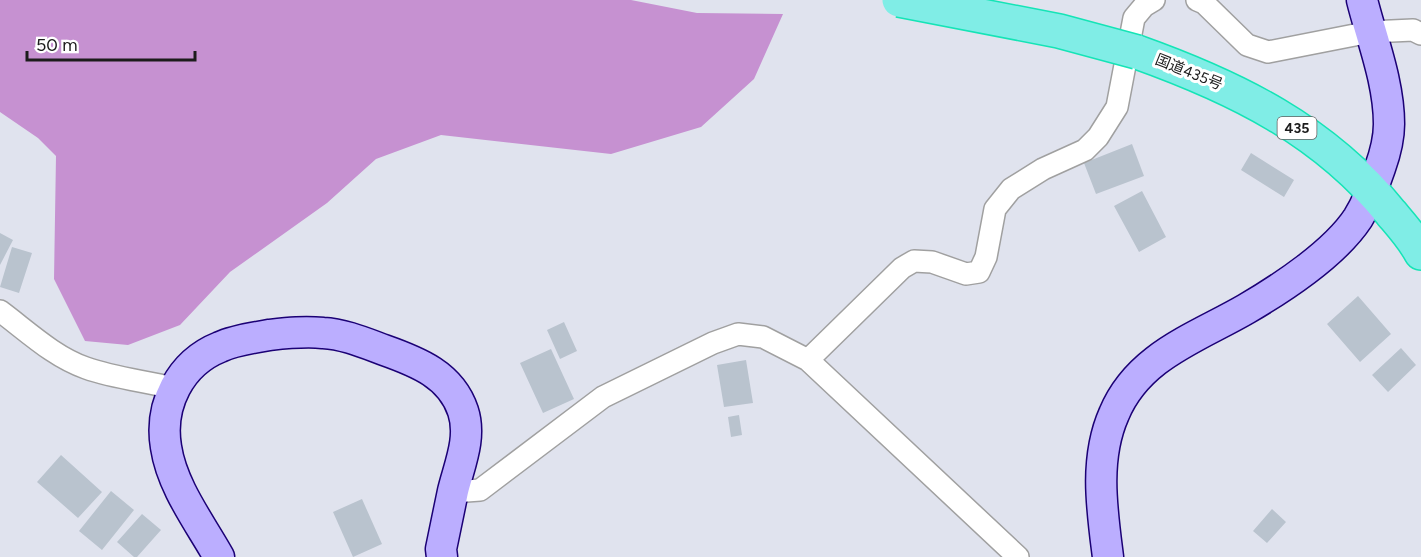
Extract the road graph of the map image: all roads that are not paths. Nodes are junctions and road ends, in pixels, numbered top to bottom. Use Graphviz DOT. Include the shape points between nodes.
graph roads {
  1 [pos="899,0"];
  2 [pos="1155,0"];
  3 [pos="1197,0"];
  4 [pos="1362,0"];
  5 [pos="1370,32"];
  6 [pos="1421,34"];
  7 [pos="1373,190"];
  8 [pos="1421,253"];
  9 [pos="0,311"];
  10 [pos="808,360"];
  11 [pos="173,388"];
  12 [pos="453,492"];
  13 [pos="219,557"];
  14 [pos="442,557"];
  15 [pos="1018,557"];
  16 [pos="1108,557"];
  1 -- 7 [label="highway, 国道435号 / 435, bridge" via="1059,31 1195,72 1293,125"];
  2 -- 10 [label="street" via="1134,18 1117,107 1098,137 1085,150 1011,189 995,209 986,257 979,272 966,274 932,262 914,261 902,268"];
  3 -- 5 [label="street" via="1247,45 1268,52"];
  4 -- 5 [label="street"];
  5 -- 6 [label="street" via="1413,30"];
  5 -- 7 [label="street" via="1387,95 1389,126"];
  7 -- 8 [label="highway, 国道435号 / 435"];
  7 -- 16 [label="street" via="1338,242 1246,309 1168,350 1146,368 1126,393 1114,413 1104,446 1101,501"];
  9 -- 11 [label="street" via="56,353 87,369"];
  10 -- 12 [label="street" via="763,337 738,334 713,343 603,397 480,490"];
  10 -- 15 [label="street"];
  11 -- 12 [label="street" via="199,358 220,346 296,331 336,335 404,357 444,380 456,394 464,414 466,442"];
  11 -- 13 [label="street" via="166,417 166,447 176,482"];
  12 -- 14 [label="street"];
}
